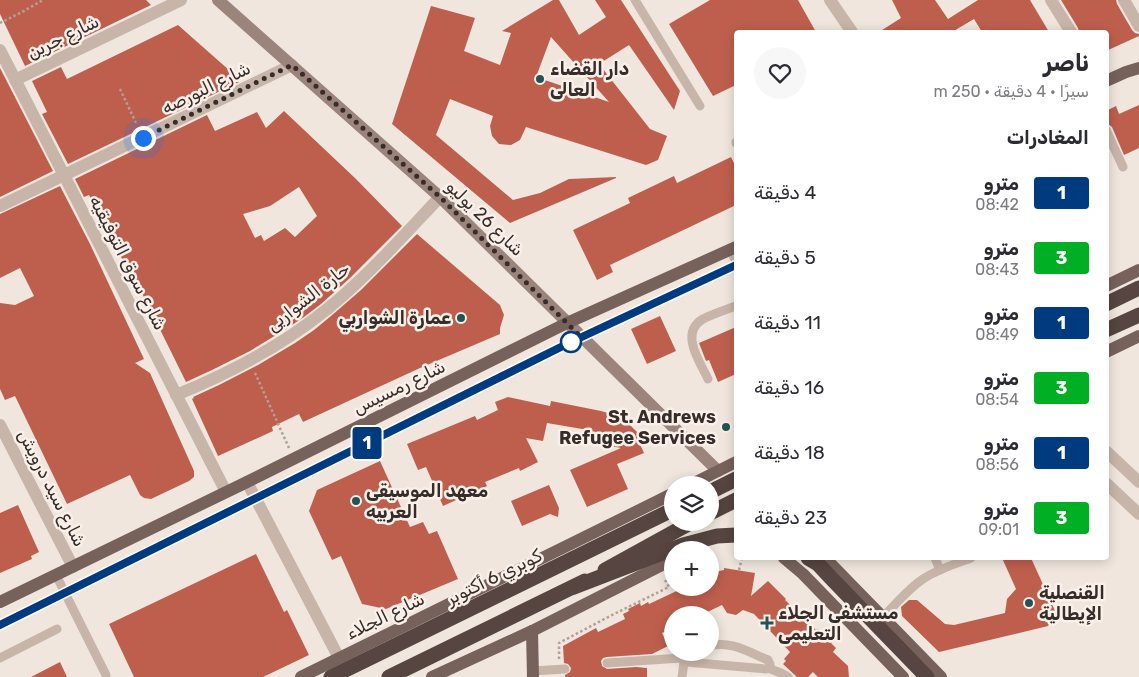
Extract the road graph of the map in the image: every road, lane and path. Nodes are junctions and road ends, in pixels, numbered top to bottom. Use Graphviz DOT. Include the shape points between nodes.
graph roads {
  1 [pos="43,0"];
  2 [pos="181,0"];
  3 [pos="218,0"];
  4 [pos="635,0"];
  5 [pos="830,0"];
  6 [pos="1051,0"];
  7 [pos="1124,0"];
  8 [pos="0,22"];
  9 [pos="1139,26"];
  10 [pos="851,30"];
  11 [pos="1070,30"];
  12 [pos="0,50"];
  13 [pos="1139,63"];
  14 [pos="292,65"];
  15 [pos="1139,68"];
  16 [pos="1126,72"];
  17 [pos="15,80"];
  18 [pos="1109,80"];
  19 [pos="120,89"];
  20 [pos="700,106"];
  21 [pos="1109,137"];
  22 [pos="143,138"];
  23 [pos="1123,167"];
  24 [pos="64,175"];
  25 [pos="440,197"];
  26 [pos="0,206"];
  27 [pos="734,253"];
  28 [pos="1139,270"];
  29 [pos="1109,285"];
  30 [pos="1139,288"];
  31 [pos="1109,303"];
  32 [pos="734,307"];
  33 [pos="1139,315"];
  34 [pos="568,324"];
  35 [pos="1109,329"];
  36 [pos="1139,336"];
  37 [pos="1109,351"];
  38 [pos="250,361"];
  39 [pos="708,379"];
  40 [pos="176,395"];
  41 [pos="0,425"];
  42 [pos="1109,454"];
  43 [pos="293,458"];
  44 [pos="734,463"];
  45 [pos="718,471"];
  46 [pos="708,476"];
  47 [pos="734,480"];
  48 [pos="247,482"];
  49 [pos="1139,482"];
  50 [pos="1109,485"];
  51 [pos="719,488"];
  52 [pos="226,492"];
  53 [pos="664,498"];
  54 [pos="734,501"];
  55 [pos="719,508"];
  56 [pos="664,514"];
  57 [pos="1139,514"];
  58 [pos="734,527"];
  59 [pos="676,531"];
  60 [pos="734,535"];
  61 [pos="710,541"];
  62 [pos="734,542"];
  63 [pos="719,543"];
  64 [pos="742,560"];
  65 [pos="786,560"];
  66 [pos="811,560"];
  67 [pos="827,560"];
  68 [pos="936,560"];
  69 [pos="966,560"];
  70 [pos="664,564"];
  71 [pos="73,567"];
  72 [pos="659,567"];
  73 [pos="739,570"];
  74 [pos="940,570"];
  75 [pos="56,575"];
  76 [pos="574,587"];
  77 [pos="0,602"];
  78 [pos="883,617"];
  79 [pos="57,629"];
  80 [pos="532,630"];
  81 [pos="719,645"];
  82 [pos="0,658"];
  83 [pos="339,658"];
  84 [pos="664,658"];
  85 [pos="683,661"];
  86 [pos="707,661"];
  87 [pos="607,663"];
  88 [pos="561,669"];
  89 [pos="773,672"];
  90 [pos="532,674"];
  91 [pos="106,675"];
  92 [pos="300,677"];
  93 [pos="331,677"];
  94 [pos="389,677"];
  95 [pos="432,677"];
  96 [pos="682,677"];
  97 [pos="788,677"];
  98 [pos="903,677"];
  99 [pos="927,677"];
  100 [pos="941,677"];
  1 -- 8 [label="path"];
  2 -- 17 [label="street, شارع جرين"];
  3 -- 14 [label="main road, شارع 26 يوليو"];
  4 -- 20 [label="lane"];
  5 -- 10 [label="street"];
  6 -- 11 [label="street"];
  7 -- 9 [label="street"];
  12 -- 17 [label="street, شارع سوق التوفيقيه"];
  13 -- 16 [label="main road"];
  14 -- 22 [label="street, شارع البورصه"];
  14 -- 25 [label="main road, شارع 26 يوليو"];
  15 -- 16 [label="main road"];
  16 -- 18 [label="main road"];
  17 -- 24 [label="street, شارع سوق التوفيقيه"];
  19 -- 22 [label="path"];
  21 -- 23 [label="lane"];
  22 -- 24 [label="street, شارع البورصه"];
  24 -- 26 [label="street, شارع البورصه"];
  24 -- 40 [label="street, شارع سوق التوفيقيه"];
  25 -- 34 [label="main road, شارع 26 يوليو"];
  25 -- 38 [label="street, حارة الشواربى" via="360,280 326,310"];
  27 -- 34 [label="main road, شارع رمسيس"];
  28 -- 29 [label="main road"];
  30 -- 31 [label="highway"];
  32 -- 39 [label="lane" via="702,320 692,333 693,348"];
  33 -- 35 [label="highway"];
  34 -- 43 [label="main road, شارع رمسيس"];
  34 -- 45 [label="main road, شارع 26 يوليو"];
  36 -- 37 [label="main road"];
  38 -- 40 [label="street, حارة الشواربى"];
  38 -- 43 [label="path"];
  40 -- 52 [label="street, شارع سوق التوفيقيه"];
  41 -- 71 [label="street, شارع سيد درويش"];
  42 -- 49 [label="street"];
  43 -- 48 [label="main road, شارع رمسيس"];
  44 -- 45 [label="main road"];
  45 -- 46 [label="main road"];
  47 -- 51 [label="highway"];
  48 -- 52 [label="main road, شارع رمسيس"];
  48 -- 83 [label="street"];
  50 -- 57 [label="street"];
  52 -- 71 [label="main road, شارع رمسيس"];
  53 -- 83 [label="main road, شارع الجلاء"];
  54 -- 55 [label="highway"];
  56 -- 93 [label="highway, كوبري 6 أكتوبر"];
  58 -- 61 [label="main road"];
  59 -- 76 [label="highway, bridge"];
  60 -- 76 [label="highway, bridge" via="684,545"];
  62 -- 63 [label="main road"];
  64 -- 73 [label="path"];
  65 -- 98 [label="main road" via="804,574"];
  66 -- 99 [label="highway"];
  67 -- 78 [label="main road"];
  68 -- 74 [label="lane"];
  69 -- 74 [label="lane"];
  70 -- 72 [label="main road"];
  71 -- 75 [label="main road, شارع رمسيس"];
  72 -- 80 [label="main road"];
  72 -- 88 [label="path" via="669,587 559,643"];
  74 -- 78 [label="lane" via="909,590"];
  75 -- 77 [label="main road, شارع رمسيس"];
  75 -- 91 [label="lane"];
  76 -- 94 [label="highway"];
  78 -- 100 [label="main road"];
  79 -- 82 [label="lane"];
  80 -- 90 [label="main road"];
  80 -- 95 [label="main road"];
  81 -- 89 [label="lane" via="733,646 768,660"];
  83 -- 92 [label="main road, شارع الجلاء"];
  84 -- 87 [label="lane"];
  85 -- 96 [label="lane"];
  86 -- 89 [label="lane"];
  88 -- 90 [label="lane"];
  89 -- 97 [label="lane"];
}
